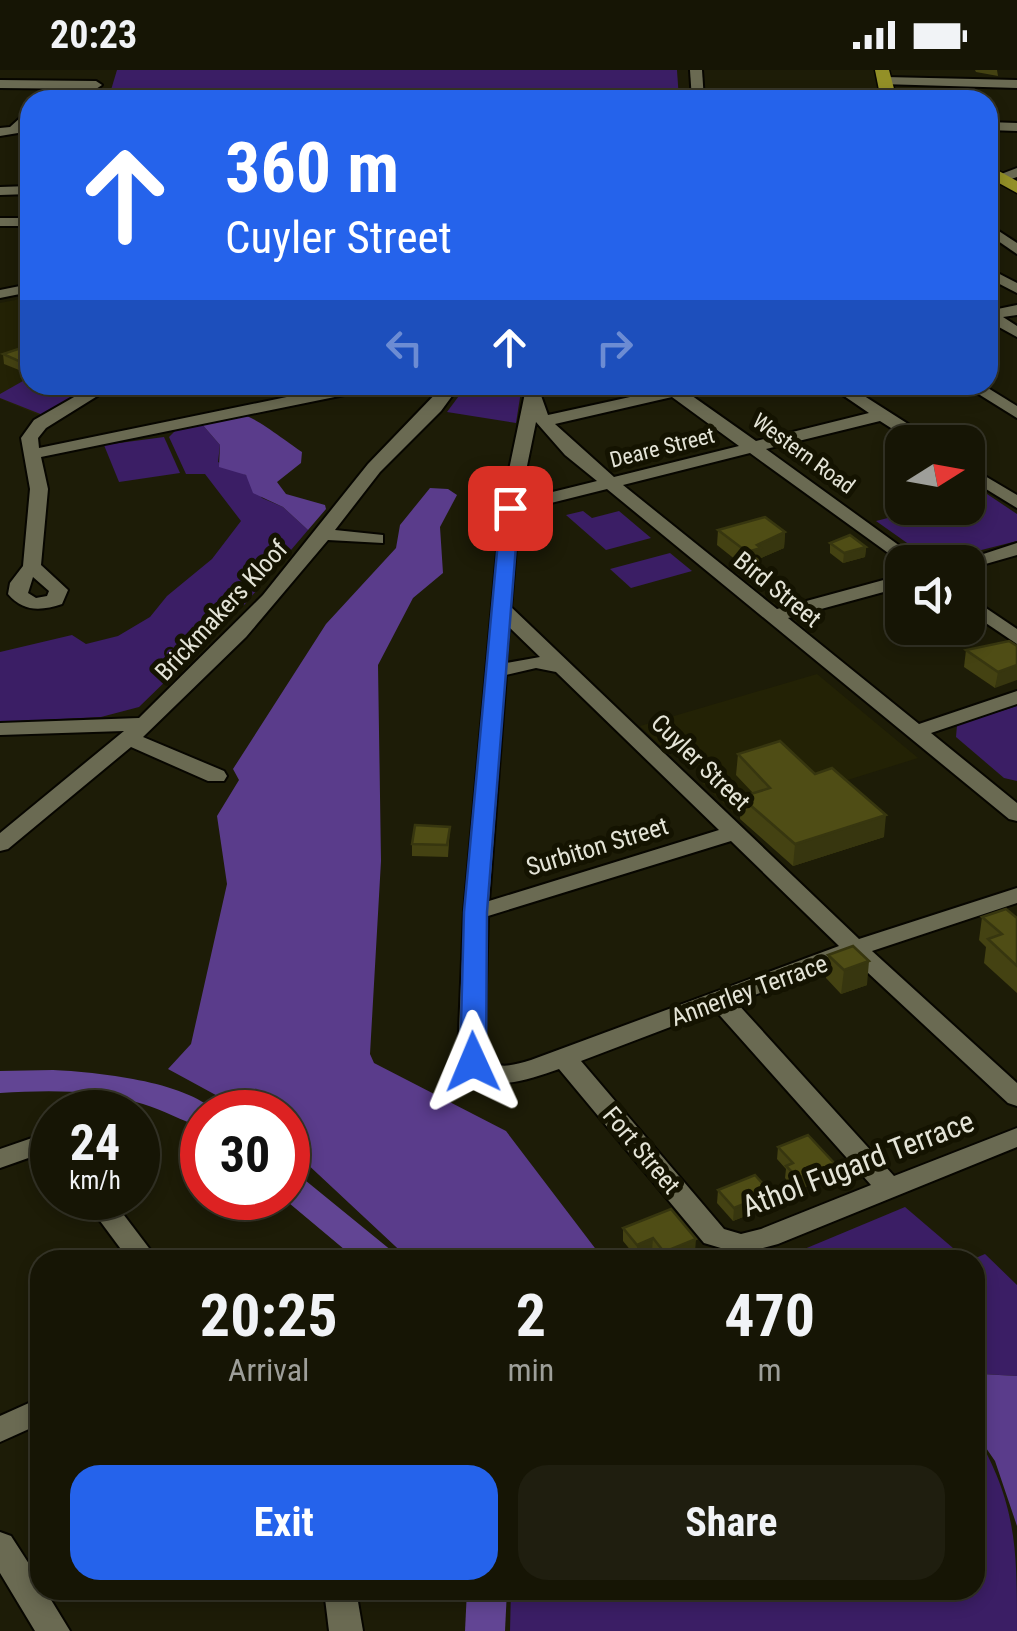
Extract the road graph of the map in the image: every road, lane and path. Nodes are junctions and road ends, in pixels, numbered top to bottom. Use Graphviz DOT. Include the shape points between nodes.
graph roads {
  1 [pos="100,70"];
  2 [pos="1013,70"];
  3 [pos="890,75"];
  4 [pos="1017,82"];
  5 [pos="0,84"];
  6 [pos="96,85"];
  7 [pos="94,90"];
  8 [pos="20,113"];
  9 [pos="8,114"];
  10 [pos="998,180"];
  11 [pos="1017,196"];
  12 [pos="90,395"];
  13 [pos="314,395"];
  14 [pos="444,395"];
  15 [pos="532,395"];
  16 [pos="534,395"];
  17 [pos="644,395"];
  18 [pos="681,395"];
  19 [pos="851,395"];
  20 [pos="988,395"];
  21 [pos="1017,413"];
  22 [pos="882,415"];
  23 [pos="545,421"];
  24 [pos="898,425"];
  25 [pos="754,448"];
  26 [pos="33,454"];
  27 [pos="985,481"];
  28 [pos="609,482"];
  29 [pos="1013,497"];
  30 [pos="510,508"];
  31 [pos="323,534"];
  32 [pos="377,540"];
  33 [pos="889,545"];
  34 [pos="1017,549"];
  35 [pos="985,558"];
  36 [pos="32,566"];
  37 [pos="885,586"];
  38 [pos="501,608"];
  39 [pos="985,614"];
  40 [pos="772,616"];
  41 [pos="1017,638"];
  42 [pos="566,668"];
  43 [pos="498,671"];
  44 [pos="1017,698"];
  45 [pos="148,724"];
  46 [pos="0,729"];
  47 [pos="914,732"];
  48 [pos="130,740"];
  49 [pos="216,776"];
  50 [pos="1007,794"];
  51 [pos="1017,814"];
  52 [pos="734,832"];
  53 [pos="0,844"];
  54 [pos="1017,895"];
  55 [pos="476,912"];
  56 [pos="857,948"];
  57 [pos="720,1001"];
  58 [pos="564,1058"];
  59 [pos="1017,1097"];
  60 [pos="1017,1137"];
  61 [pos="30,1148"];
  62 [pos="0,1159"];
  63 [pos="890,1188"];
  64 [pos="113,1220"];
  65 [pos="721,1241"];
  66 [pos="136,1250"];
  67 [pos="30,1415"];
  68 [pos="0,1430"];
  69 [pos="0,1545"];
  70 [pos="30,1594"];
  71 [pos="34,1600"];
  72 [pos="341,1600"];
  73 [pos="53,1631"];
  74 [pos="346,1631"];
  1 -- 6 [label="street"];
  2 -- 4 [label="street"];
  3 -- 4 [label="street"];
  5 -- 6 [label="street"];
  6 -- 7 [label="street"];
  8 -- 9 [label="street"];
  10 -- 11 [label="main road"];
  12 -- 26 [label="street" via="40,424 28,442"];
  13 -- 26 [label="street"];
  14 -- 31 [label="street, Brickmakers Kloof" via="378,463"];
  15 -- 30 [label="street"];
  16 -- 23 [label="street, Bird Street"];
  17 -- 23 [label="street"];
  18 -- 25 [label="street, Western Road"];
  19 -- 22 [label="street"];
  20 -- 21 [label="street"];
  22 -- 24 [label="street"];
  22 -- 25 [label="street, Deare Street"];
  23 -- 28 [label="street, Bird Street"];
  25 -- 28 [label="street, Deare Street"];
  25 -- 33 [label="street, Western Road"];
  26 -- 36 [label="street" via="39,489"];
  27 -- 29 [label="street"];
  28 -- 30 [label="street, Deare Street"];
  28 -- 40 [label="street, Bird Street"];
  30 -- 38 [label="street"];
  31 -- 32 [label="street"];
  31 -- 45 [label="street, Brickmakers Kloof" via="270,599"];
  34 -- 35 [label="street"];
  37 -- 40 [label="street"];
  38 -- 42 [label="street, Cuyler Street"];
  38 -- 43 [label="street"];
  39 -- 41 [label="street"];
  40 -- 47 [label="street, Bird Street"];
  42 -- 43 [label="street" via="536,662"];
  42 -- 52 [label="street, Cuyler Street"];
  43 -- 55 [label="street"];
  44 -- 47 [label="street"];
  45 -- 46 [label="street"];
  45 -- 48 [label="street, Brickmakers Kloof"];
  47 -- 50 [label="street, Bird Street"];
  48 -- 49 [label="street"];
  48 -- 53 [label="street, Brickmakers Kloof"];
  50 -- 51 [label="street, Bird Street"];
  52 -- 55 [label="street, Surbiton Street"];
  52 -- 56 [label="street, Cuyler Street"];
  54 -- 56 [label="street, Annerley Terrace"];
  55 -- 58 [label="street, Annerley Terrace" via="471,1054 480,1070 520,1071"];
  56 -- 57 [label="street, Annerley Terrace"];
  56 -- 59 [label="street, Cuyler Street"];
  57 -- 58 [label="street, Annerley Terrace"];
  57 -- 63 [label="street"];
  58 -- 65 [label="street, Fort Street"];
  60 -- 63 [label="street, Athol Fugard Terrace"];
  61 -- 62 [label="street"];
  63 -- 65 [label="street, Athol Fugard Terrace" via="753,1242"];
  64 -- 66 [label="street"];
  67 -- 68 [label="street"];
  69 -- 70 [label="street"];
  71 -- 73 [label="street"];
  72 -- 74 [label="street"];
}
